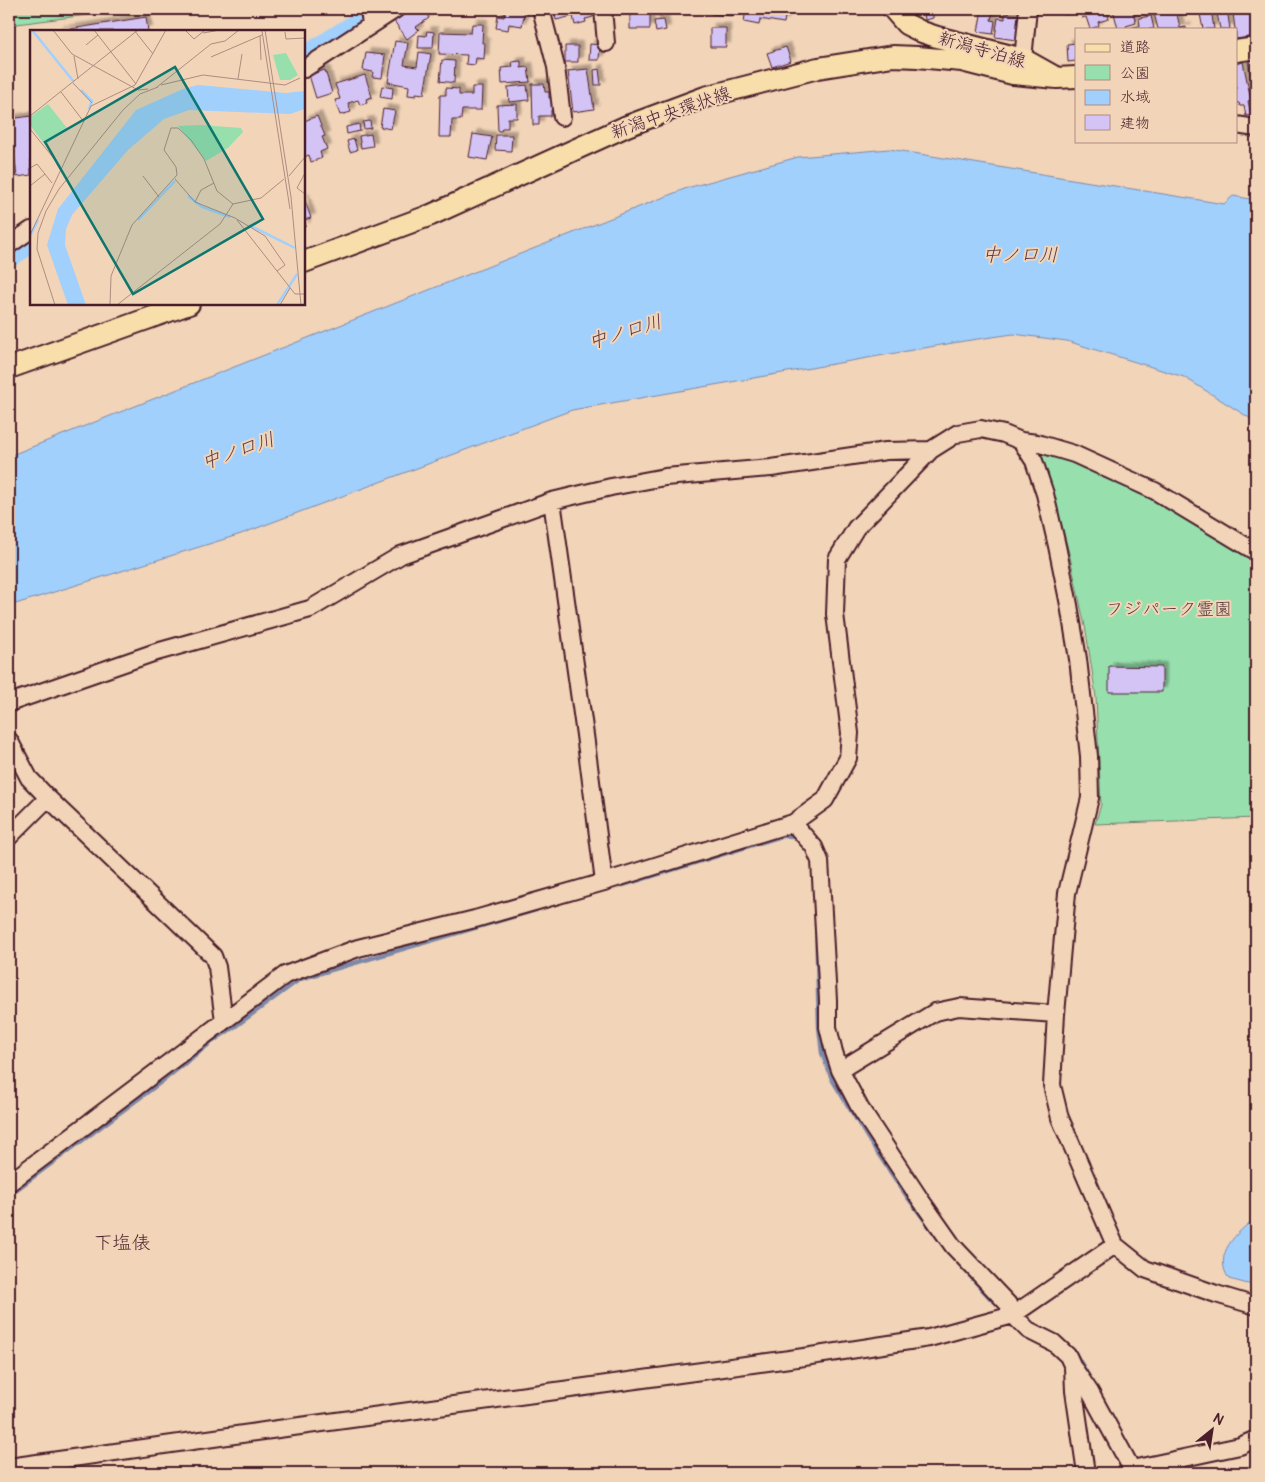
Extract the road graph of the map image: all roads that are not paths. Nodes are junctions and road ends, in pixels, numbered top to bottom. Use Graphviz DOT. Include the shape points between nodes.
graph roads {
  1 [pos="396,9"];
  2 [pos="541,9"];
  3 [pos="603,9"];
  4 [pos="893,9"];
  5 [pos="1028,9"];
  6 [pos="370,17"];
  7 [pos="606,43"];
  8 [pos="1256,48"];
  9 [pos="1238,51"];
  10 [pos="1023,59"];
  11 [pos="305,68"];
  12 [pos="1067,78"];
  13 [pos="562,117"];
  14 [pos="1238,125"];
  15 [pos="1256,128"];
  16 [pos="30,230"];
  17 [pos="10,239"];
  18 [pos="305,262"];
  19 [pos="186,305"];
  20 [pos="9,368"];
  21 [pos="1021,441"];
  22 [pos="931,450"];
  23 [pos="552,501"];
  24 [pos="1256,552"];
  25 [pos="9,703"];
  26 [pos="9,740"];
  27 [pos="48,798"];
  28 [pos="793,823"];
  29 [pos="9,837"];
  30 [pos="604,882"];
  31 [pos="1056,1014"];
  32 [pos="224,1021"];
  33 [pos="840,1070"];
  34 [pos="9,1183"];
  35 [pos="1115,1244"];
  36 [pos="1256,1306"];
  37 [pos="1013,1315"];
  38 [pos="1073,1367"];
  39 [pos="1256,1438"];
  40 [pos="9,1467"];
  41 [pos="1133,1471"];
  42 [pos="1086,1473"];
  1 -- 6 [label="street"];
  2 -- 13 [label="street" via="556,67"];
  3 -- 7 [label="street"];
  4 -- 10 [label="main road, 新潟寺泊線" via="906,24 937,38"];
  5 -- 10 [label="street"];
  6 -- 11 [label="street"];
  8 -- 9 [label="main road"];
  10 -- 12 [label="main road, 新潟寺泊線"];
  12 -- 18 [label="main road, 新潟中央環状線" via="1013,74 962,61 917,56 893,56 818,68 705,98 627,126 430,216"];
  14 -- 15 [label="street"];
  16 -- 17 [label="street"];
  19 -- 20 [label="main road"];
  21 -- 22 [label="street" via="981,429 958,433"];
  21 -- 24 [label="street" via="1074,454 1155,491"];
  21 -- 31 [label="street" via="1034,461 1045,494 1070,605 1089,756 1090,798 1067,893"];
  22 -- 23 [label="street" via="886,451 771,468 665,477"];
  22 -- 28 [label="street" via="856,528 837,560 835,614 850,733 848,758 825,800"];
  23 -- 25 [label="street" via="401,555 310,609 153,653"];
  23 -- 30 [label="street"];
  26 -- 27 [label="street" via="28,778"];
  27 -- 29 [label="street"];
  27 -- 32 [label="street" via="214,956"];
  28 -- 30 [label="street"];
  28 -- 33 [label="street" via="814,847 820,861 828,1028"];
  30 -- 32 [label="street" via="349,951 285,975"];
  31 -- 33 [label="street" via="960,1007 935,1012"];
  31 -- 35 [label="street" via="1052,1085 1060,1118"];
  32 -- 34 [label="street"];
  33 -- 37 [label="street" via="860,1108 920,1199 954,1246 1008,1304"];
  35 -- 36 [label="street" via="1145,1269"];
  35 -- 37 [label="street"];
  37 -- 38 [label="street" via="1028,1330 1054,1343 1068,1356"];
  37 -- 40 [label="street" via="929,1338 833,1353"];
  38 -- 41 [label="street"];
  38 -- 42 [label="street"];
  39 -- 41 [label="street" via="1240,1446"];
}
